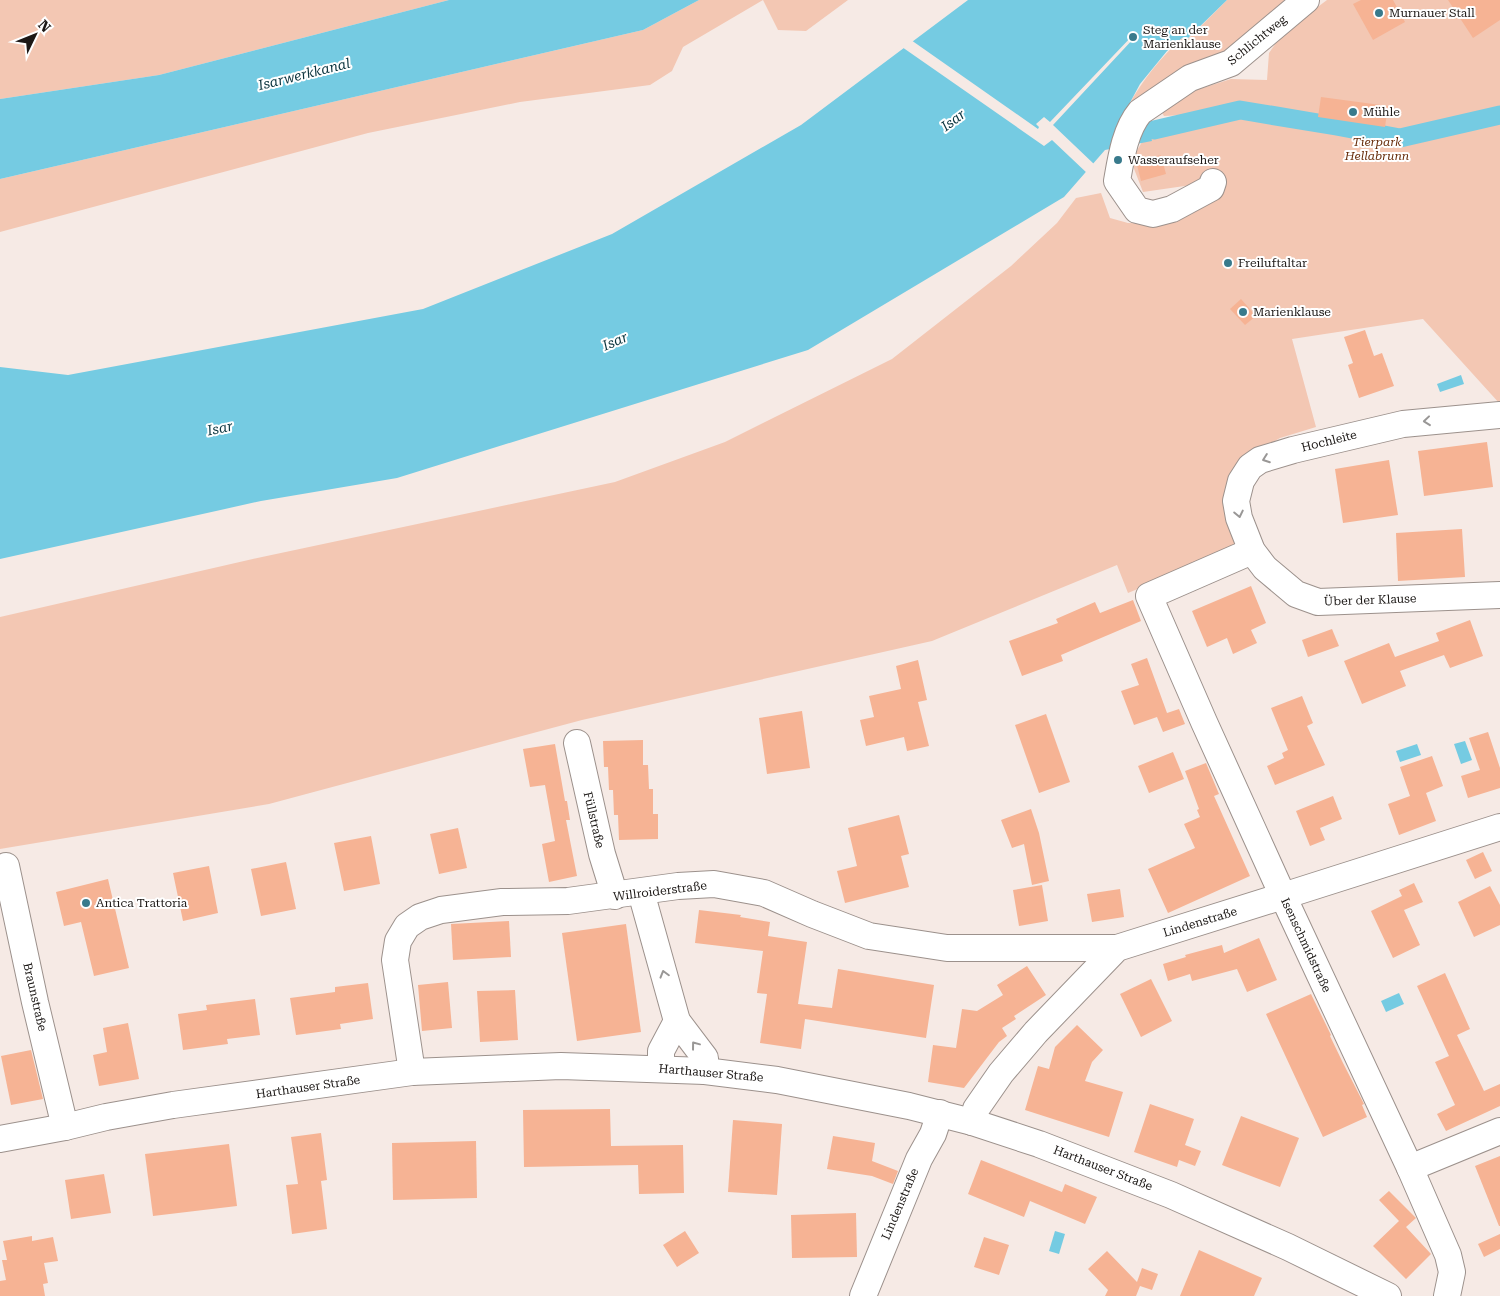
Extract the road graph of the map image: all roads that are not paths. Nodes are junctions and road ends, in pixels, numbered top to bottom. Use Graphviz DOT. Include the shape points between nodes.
graph roads {
  1 [pos="1306,0"];
  2 [pos="1213,182"];
  3 [pos="1500,415"];
  4 [pos="1252,551"];
  5 [pos="1500,595"];
  6 [pos="576,743"];
  7 [pos="1500,826"];
  8 [pos="6,866"];
  9 [pos="641,892"];
  10 [pos="614,896"];
  11 [pos="1283,896"];
  12 [pos="1117,948"];
  13 [pos="678,1021"];
  14 [pos="660,1068"];
  15 [pos="705,1071"];
  16 [pos="412,1072"];
  17 [pos="940,1113"];
  18 [pos="972,1122"];
  19 [pos="65,1127"];
  20 [pos="1500,1131"];
  21 [pos="0,1139"];
  22 [pos="1410,1168"];
  23 [pos="862,1296"];
  24 [pos="1388,1296"];
  25 [pos="1447,1296"];
  1 -- 2 [label="street, Schlichtweg" via="1231,64 1190,78 1133,120 1119,168 1137,210 1153,214 1172,208 1211,188"];
  3 -- 4 [label="street, Hochleite, one-way" via="1403,424 1260,460 1244,476 1236,501"];
  4 -- 5 [label="street, Über der Klause" via="1265,568 1296,594 1318,602"];
  4 -- 11 [label="street, Isenschmidstraße" via="1149,596"];
  6 -- 10 [label="street, Füllstraße"];
  7 -- 11 [label="street, Lindenstraße"];
  8 -- 19 [label="street, Braunstraße"];
  9 -- 10 [label="street, Willroiderstraße"];
  9 -- 12 [label="street, Willroiderstraße" via="714,884 755,891 869,936 947,948"];
  13 -- 9 [label="street, one-way"];
  10 -- 16 [label="street, Willroiderstraße" via="568,901 502,902 441,910 420,916 407,926 398,941 395,960"];
  11 -- 12 [label="street, Lindenstraße"];
  11 -- 22 [label="street, Isenschmidstraße"];
  12 -- 18 [label="street, Lindenstraße" via="1001,1073 976,1109"];
  13 -- 14 [label="street" via="661,1051"];
  15 -- 13 [label="street, one-way" via="705,1058"];
  14 -- 15 [label="street, Harthauser Straße"];
  14 -- 16 [label="street, Harthauser Straße" via="561,1066"];
  15 -- 17 [label="street, Harthauser Straße" via="848,1092"];
  16 -- 19 [label="street, Harthauser Straße" via="173,1105"];
  17 -- 18 [label="street, Harthauser Straße"];
  17 -- 23 [label="street, Lindenstraße"];
  18 -- 24 [label="street, Harthauser Straße" via="1039,1144 1170,1195"];
  19 -- 21 [label="street, Harthauser Straße"];
  20 -- 22 [label="street"];
  22 -- 25 [label="street, Isenschmidstraße" via="1448,1255 1452,1272"];
}
